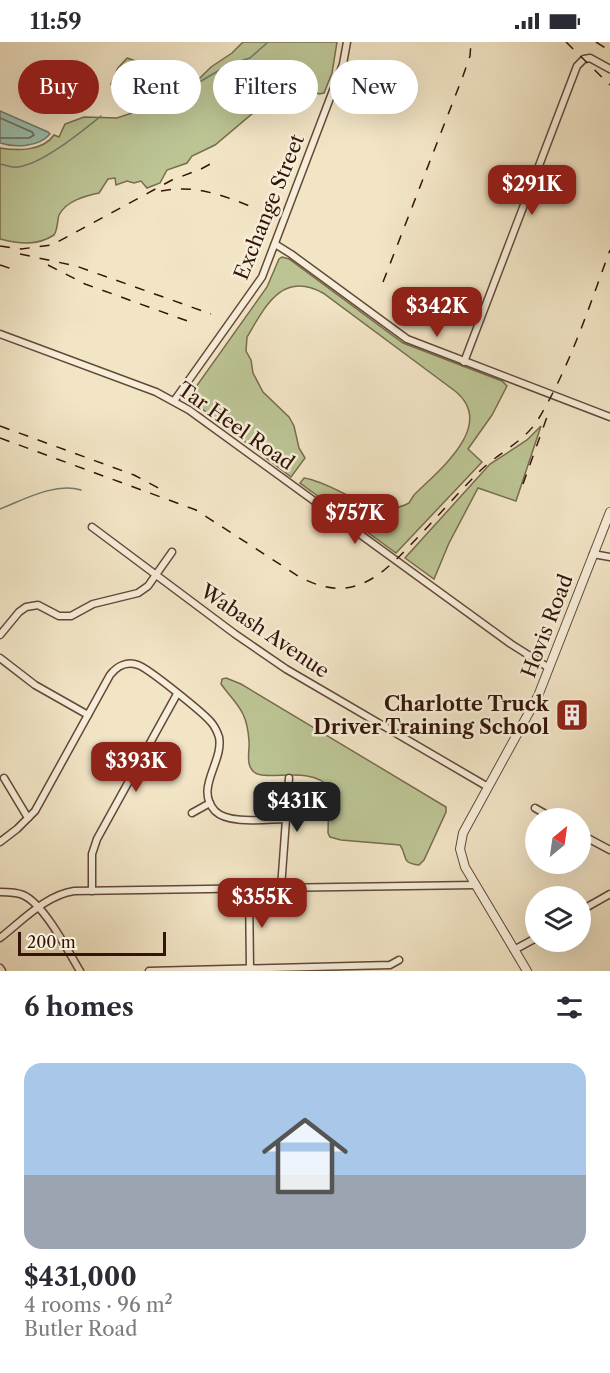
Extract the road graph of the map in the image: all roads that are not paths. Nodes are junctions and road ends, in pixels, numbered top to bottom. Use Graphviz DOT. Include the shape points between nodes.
graph roads {
  1 [pos="346,42"];
  2 [pos="610,69"];
  3 [pos="275,244"];
  4 [pos="0,334"];
  5 [pos="464,362"];
  6 [pos="174,401"];
  7 [pos="610,417"];
  8 [pos="610,512"];
  9 [pos="92,527"];
  10 [pos="172,552"];
  11 [pos="593,554"];
  12 [pos="610,557"];
  13 [pos="156,575"];
  14 [pos="0,635"];
  15 [pos="0,658"];
  16 [pos="549,668"];
  17 [pos="177,694"];
  18 [pos="88,715"];
  19 [pos="4,778"];
  20 [pos="289,778"];
  21 [pos="488,787"];
  22 [pos="210,803"];
  23 [pos="192,813"];
  24 [pos="28,818"];
  25 [pos="286,819"];
  26 [pos="591,840"];
  27 [pos="0,842"];
  28 [pos="610,850"];
  29 [pos="475,885"];
  30 [pos="249,888"];
  31 [pos="281,888"];
  32 [pos="92,891"];
  33 [pos="0,892"];
  34 [pos="610,894"];
  35 [pos="591,905"];
  36 [pos="39,908"];
  37 [pos="0,938"];
  38 [pos="525,944"];
  39 [pos="514,950"];
  40 [pos="399,960"];
  41 [pos="250,970"];
  42 [pos="80,971"];
  43 [pos="149,971"];
  44 [pos="527,971"];
  1 -- 3 [label="street, Exchange Street" via="343,64"];
  2 -- 5 [label="street" via="593,59 584,59 572,76"];
  3 -- 5 [label="street" via="395,333"];
  3 -- 6 [label="street, Exchange Street" via="256,287"];
  4 -- 6 [label="street, Tar Heel Road"];
  5 -- 7 [label="street"];
  6 -- 16 [label="street, Tar Heel Road"];
  8 -- 11 [label="street, Hovis Road"];
  9 -- 13 [label="street, Wabash Avenue"];
  10 -- 13 [label="street"];
  11 -- 12 [label="street"];
  11 -- 16 [label="street, Hovis Road"];
  13 -- 14 [label="street" via="145,589 93,604 71,616 59,616 38,605 26,607"];
  13 -- 21 [label="street, Wabash Avenue" via="286,669"];
  15 -- 18 [label="street" via="35,685"];
  16 -- 21 [label="street, Hovis Road" via="528,716"];
  17 -- 18 [label="street" via="144,668 123,665 110,675"];
  17 -- 22 [label="street" via="211,722 219,737 208,784"];
  17 -- 32 [label="street" via="97,839 92,854"];
  18 -- 24 [label="street"];
  19 -- 24 [label="street"];
  20 -- 25 [label="street"];
  21 -- 29 [label="street, Hovis Road" via="460,845 462,859"];
  22 -- 23 [label="street"];
  22 -- 25 [label="street" via="218,814 230,819"];
  24 -- 27 [label="street"];
  25 -- 31 [label="street"];
  26 -- 28 [label="street"];
  29 -- 31 [label="street"];
  29 -- 39 [label="street, Hovis Road"];
  30 -- 31 [label="street"];
  30 -- 32 [label="street"];
  30 -- 41 [label="street"];
  32 -- 36 [label="street" via="61,894"];
  33 -- 36 [label="street" via="26,896"];
  34 -- 35 [label="street"];
  36 -- 37 [label="street"];
  36 -- 42 [label="street"];
  38 -- 39 [label="street"];
  39 -- 44 [label="street, Hovis Road"];
  40 -- 41 [label="street" via="390,965"];
  41 -- 43 [label="street"];
}
